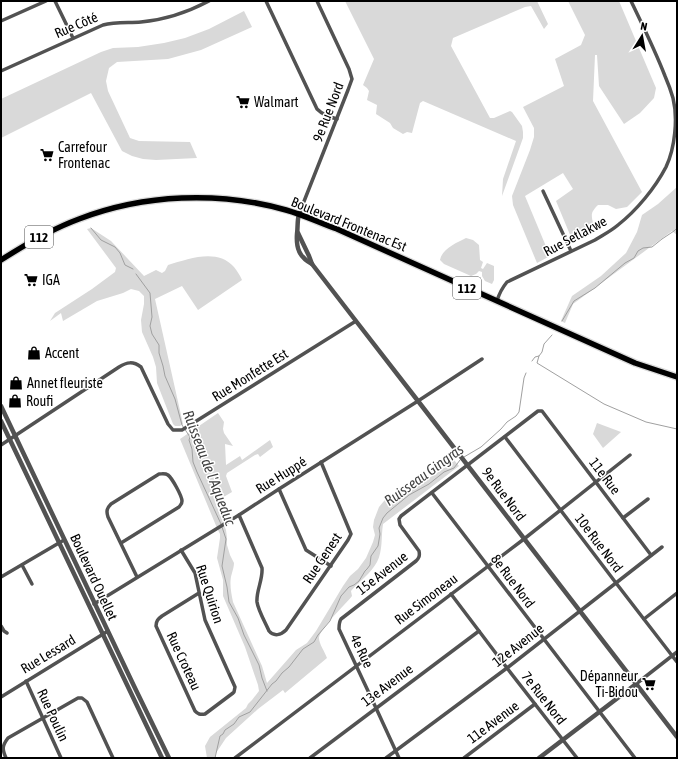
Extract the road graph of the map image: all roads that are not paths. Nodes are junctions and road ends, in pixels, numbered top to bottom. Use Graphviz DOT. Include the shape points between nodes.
graph roads {
  1 [pos="46,1"];
  2 [pos="55,1"];
  3 [pos="209,1"];
  4 [pos="266,1"];
  5 [pos="317,1"];
  6 [pos="631,1"];
  7 [pos="1,21"];
  8 [pos="73,38"];
  9 [pos="1,71"];
  10 [pos="337,119"];
  11 [pos="543,192"];
  12 [pos="299,214"];
  13 [pos="571,252"];
  14 [pos="1,260"];
  15 [pos="497,301"];
  16 [pos="356,322"];
  17 [pos="482,359"];
  18 [pos="677,377"];
  19 [pos="418,401"];
  20 [pos="1,406"];
  21 [pos="1,421"];
  22 [pos="15,436"];
  23 [pos="505,437"];
  24 [pos="10,439"];
  25 [pos="1,445"];
  26 [pos="630,455"];
  27 [pos="321,462"];
  28 [pos="468,466"];
  29 [pos="596,482"];
  30 [pos="279,488"];
  31 [pos="432,493"];
  32 [pos="648,499"];
  33 [pos="560,510"];
  34 [pos="239,515"];
  35 [pos="623,518"];
  36 [pos="524,539"];
  37 [pos="64,540"];
  38 [pos="59,543"];
  39 [pos="121,543"];
  40 [pos="662,547"];
  41 [pos="181,550"];
  42 [pos="651,555"];
  43 [pos="22,565"];
  44 [pos="330,566"];
  45 [pos="487,566"];
  46 [pos="1,577"];
  47 [pos="137,577"];
  48 [pos="616,583"];
  49 [pos="32,584"];
  50 [pos="199,593"];
  51 [pos="677,593"];
  52 [pos="451,594"];
  53 [pos="92,605"];
  54 [pos="580,612"];
  55 [pos="341,619"];
  56 [pos="644,619"];
  57 [pos="1,626"];
  58 [pos="108,631"];
  59 [pos="479,631"];
  60 [pos="7,633"];
  61 [pos="102,634"];
  62 [pos="543,639"];
  63 [pos="677,652"];
  64 [pos="673,656"];
  65 [pos="677,662"];
  66 [pos="356,666"];
  67 [pos="506,668"];
  68 [pos="26,681"];
  69 [pos="636,684"];
  70 [pos="235,689"];
  71 [pos="1,697"];
  72 [pos="535,704"];
  73 [pos="376,708"];
  74 [pos="600,712"];
  75 [pos="43,718"];
  76 [pos="677,737"];
  77 [pos="563,740"];
  78 [pos="395,751"];
  79 [pos="6,758"];
  80 [pos="61,758"];
  81 [pos="113,758"];
  82 [pos="162,758"];
  83 [pos="168,758"];
  84 [pos="235,758"];
  85 [pos="310,758"];
  86 [pos="386,758"];
  87 [pos="398,758"];
  88 [pos="464,758"];
  89 [pos="539,758"];
  90 [pos="576,758"];
  91 [pos="635,758"];
  1 -- 7 [label="street"];
  2 -- 8 [label="street"];
  3 -- 8 [label="street, Rue Côté" via="194,9 167,17 103,25"];
  4 -- 10 [label="street" via="318,110"];
  5 -- 10 [label="street, 9e Rue Nord" via="352,76"];
  6 -- 13 [label="street, Rue Setlakwe" via="673,98 676,130 672,150 655,184 632,213 607,233"];
  8 -- 9 [label="street, Rue Côté"];
  10 -- 12 [label="street, 9e Rue Nord"];
  11 -- 13 [label="street"];
  12 -- 14 [label="main road, Boulevard Frontenac Est / 112" via="256,203 222,199 182,198 142,202 78,219 37,238"];
  12 -- 15 [label="main road, Boulevard Frontenac Est / 112" via="368,242"];
  12 -- 16 [label="street, 9e Rue Nord" via="297,243 300,252"];
  13 -- 15 [label="street, Rue Setlakwe" via="508,282"];
  15 -- 18 [label="main road, Boulevard Frontenac Est / 112" via="635,363"];
  16 -- 19 [label="street, 9e Rue Nord"];
  16 -- 22 [label="street, Rue Monfette Est" via="182,430 170,428 141,367 128,362"];
  17 -- 19 [label="street, Rue Huppé"];
  19 -- 27 [label="street, Rue Huppé"];
  19 -- 28 [label="street, 9e Rue Nord"];
  20 -- 22 [label="street, Boulevard Ouellet"];
  21 -- 24 [label="street, Boulevard Ouellet"];
  22 -- 24 [label="street, Rue Monfette Est"];
  22 -- 37 [label="street, Boulevard Ouellet"];
  23 -- 28 [label="street"];
  23 -- 29 [label="street, 11e Rue" via="540,411 543,412"];
  23 -- 33 [label="street, 10e Rue Nord"];
  24 -- 25 [label="street, Rue Monfette Est"];
  24 -- 38 [label="street, Boulevard Ouellet"];
  26 -- 29 [label="street, Rue Simoneau"];
  27 -- 30 [label="street, Rue Huppé"];
  27 -- 44 [label="street, Rue Genest" via="351,534"];
  28 -- 31 [label="street"];
  28 -- 36 [label="street, 9e Rue Nord"];
  29 -- 33 [label="street, Rue Simoneau"];
  29 -- 35 [label="street, 11e Rue"];
  30 -- 34 [label="street, Rue Huppé"];
  30 -- 44 [label="street" via="306,550"];
  31 -- 45 [label="street, 8e Rue Nord"];
  31 -- 55 [label="street, 15e Avenue" via="399,519 400,526 419,551 419,558"];
  32 -- 35 [label="street"];
  33 -- 36 [label="street, Rue Simoneau"];
  33 -- 48 [label="street, 10e Rue Nord"];
  34 -- 41 [label="street, Rue Huppé"];
  34 -- 44 [label="street, Rue Genest" via="262,568 258,605 271,634 278,635 286,630"];
  35 -- 42 [label="street, 11e Rue"];
  36 -- 45 [label="street, Rue Simoneau"];
  36 -- 54 [label="street, 9e Rue Nord"];
  37 -- 38 [label="street"];
  37 -- 53 [label="street, Boulevard Ouellet"];
  38 -- 43 [label="street"];
  38 -- 53 [label="street, Boulevard Ouellet"];
  39 -- 39 [label="street" via="179,507 181,497 167,474 161,474 111,504 107,509 108,517"];
  39 -- 47 [label="street"];
  40 -- 42 [label="street, 12e Avenue"];
  41 -- 47 [label="street, Rue Huppé"];
  41 -- 50 [label="street, Rue Quirion" via="195,573"];
  42 -- 48 [label="street, 12e Avenue"];
  43 -- 46 [label="street"];
  43 -- 49 [label="street"];
  45 -- 52 [label="street, Rue Simoneau"];
  45 -- 62 [label="street, 8e Rue Nord"];
  47 -- 53 [label="street, Rue Huppé"];
  48 -- 54 [label="street, 12e Avenue"];
  48 -- 56 [label="street, 10e Rue Nord"];
  50 -- 70 [label="street, Rue Quirion" via="205,620"];
  50 -- 70 [label="street, Rue Croteau" via="159,618 156,626 197,713 205,714"];
  51 -- 56 [label="street"];
  52 -- 59 [label="street, 7e Rue Nord"];
  52 -- 66 [label="street, Rue Simoneau"];
  53 -- 58 [label="street, Boulevard Ouellet"];
  53 -- 61 [label="street, Boulevard Ouellet"];
  54 -- 62 [label="street, 12e Avenue"];
  54 -- 69 [label="street, 9e Rue Nord"];
  55 -- 66 [label="street, 4e Rue" via="339,629"];
  56 -- 64 [label="street, 10e Rue Nord"];
  57 -- 60 [label="street"];
  58 -- 61 [label="street, Rue Lessard"];
  58 -- 83 [label="street, Boulevard Ouellet"];
  59 -- 67 [label="street, 7e Rue Nord"];
  59 -- 73 [label="street, 13e Avenue"];
  61 -- 68 [label="street, Rue Lessard"];
  61 -- 82 [label="street, Boulevard Ouellet"];
  62 -- 67 [label="street, 12e Avenue"];
  62 -- 74 [label="street, 8e Rue Nord"];
  63 -- 64 [label="street"];
  64 -- 65 [label="street, 10e Rue Nord"];
  64 -- 69 [label="street"];
  66 -- 73 [label="street, 4e Rue"];
  66 -- 84 [label="street, Rue Simoneau"];
  67 -- 72 [label="street, 7e Rue Nord"];
  67 -- 78 [label="street, 12e Avenue"];
  68 -- 71 [label="street, Rue Lessard"];
  68 -- 75 [label="street, Rue Poulin"];
  69 -- 74 [label="street"];
  69 -- 76 [label="street, 9e Rue Nord"];
  72 -- 77 [label="street, 7e Rue Nord"];
  72 -- 88 [label="street, 11e Avenue"];
  73 -- 78 [label="street, 4e Rue"];
  73 -- 85 [label="street, 13e Avenue"];
  74 -- 77 [label="street"];
  74 -- 91 [label="street, 8e Rue Nord"];
  75 -- 79 [label="street" via="8,738 3,744"];
  75 -- 80 [label="street, Rue Poulin"];
  75 -- 81 [label="street" via="82,698 87,702"];
  77 -- 89 [label="street"];
  77 -- 90 [label="street, 7e Rue Nord"];
  78 -- 86 [label="street, 12e Avenue"];
  78 -- 87 [label="street, 4e Rue"];
}
